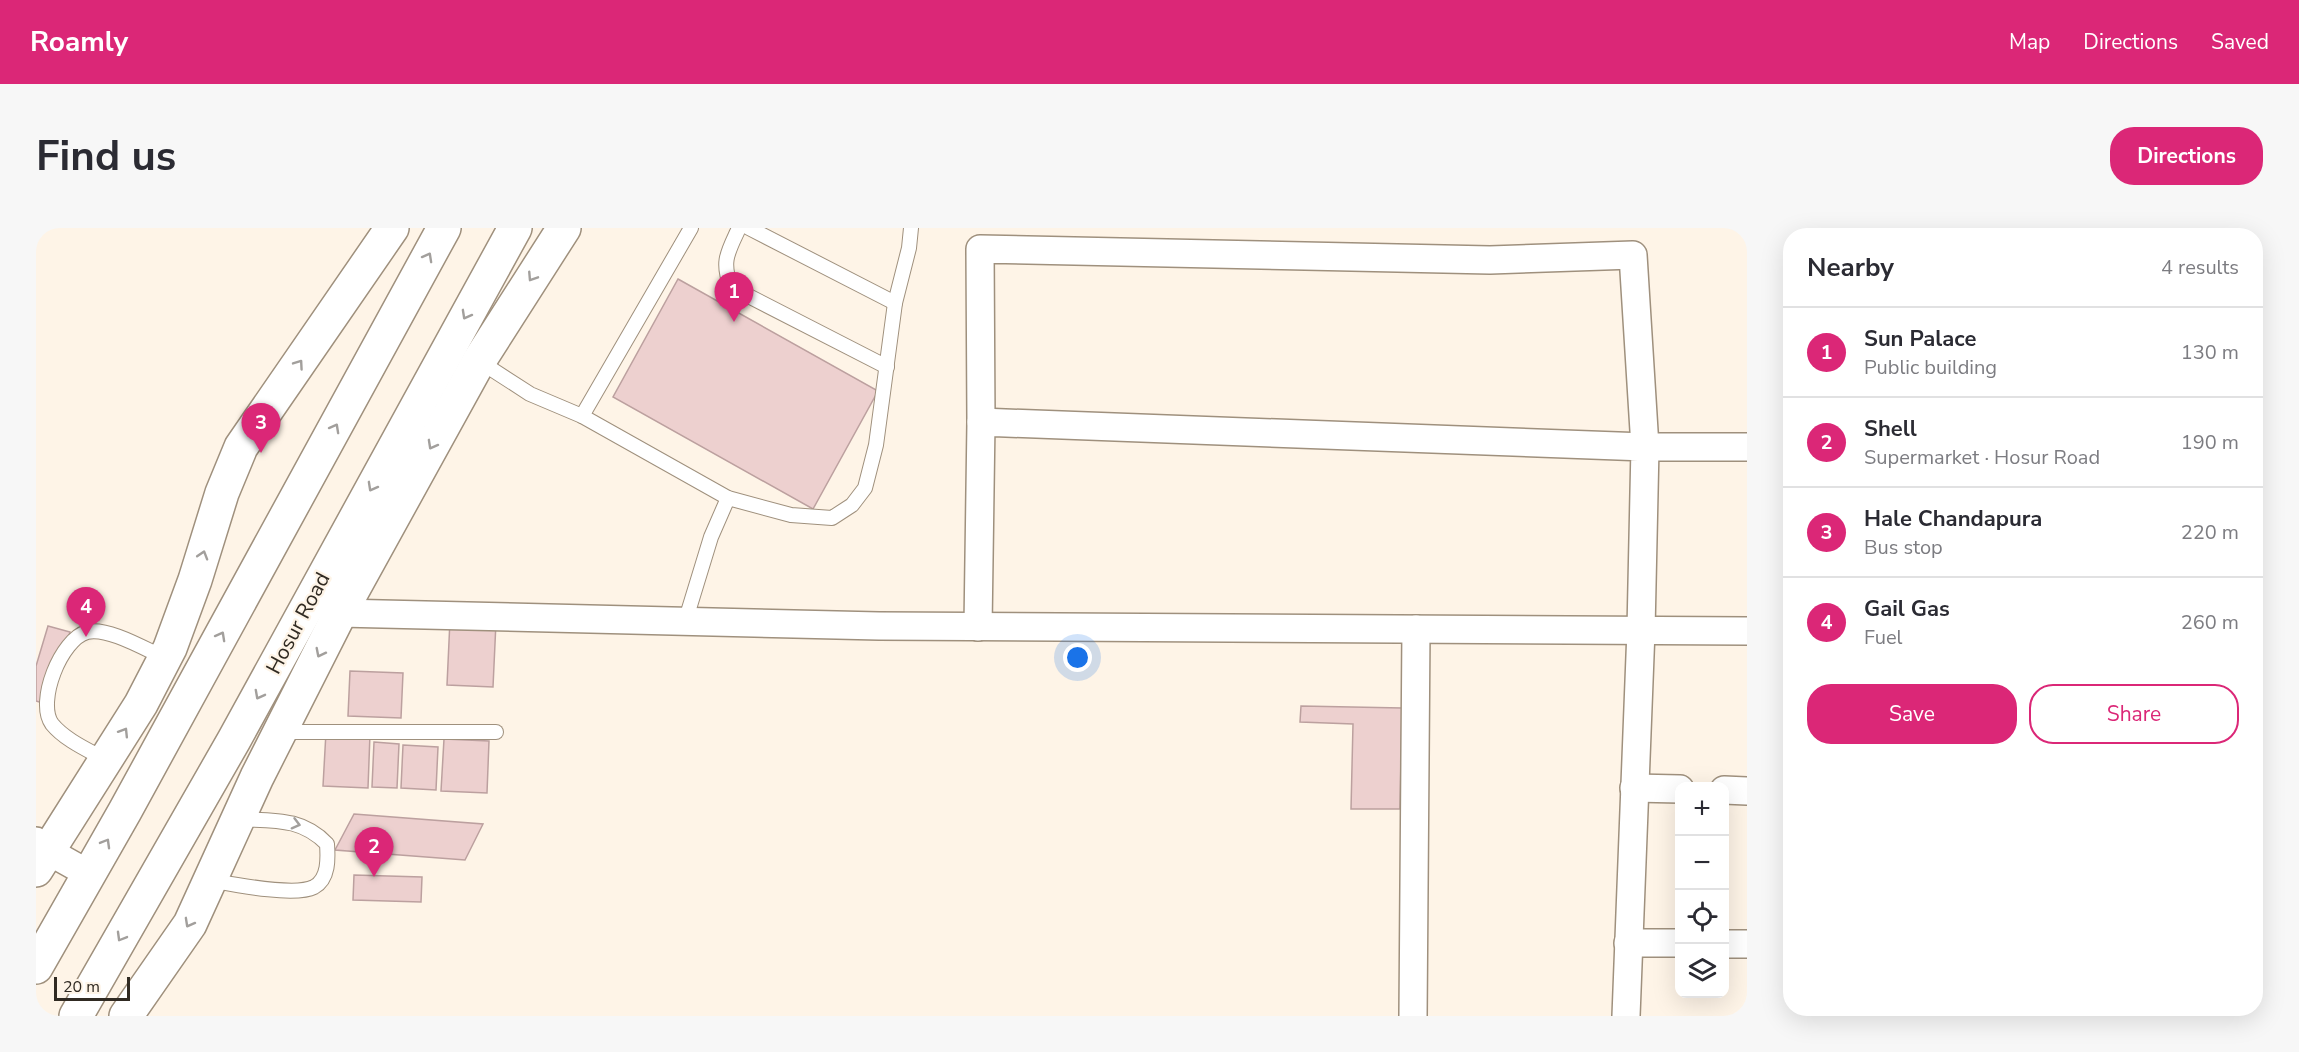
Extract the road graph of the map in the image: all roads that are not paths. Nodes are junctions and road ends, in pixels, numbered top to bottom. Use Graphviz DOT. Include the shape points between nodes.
graph roads {
  1 [pos="392,228"];
  2 [pos="444,228"];
  3 [pos="515,228"];
  4 [pos="564,228"];
  5 [pos="691,228"];
  6 [pos="739,228"];
  7 [pos="749,228"];
  8 [pos="911,228"];
  9 [pos="895,303"];
  10 [pos="478,361"];
  11 [pos="887,367"];
  12 [pos="582,416"];
  13 [pos="981,422"];
  14 [pos="1645,447"];
  15 [pos="1747,447"];
  16 [pos="728,498"];
  17 [pos="340,613"];
  18 [pos="685,622"];
  19 [pos="978,627"];
  20 [pos="1416,629"];
  21 [pos="1641,630"];
  22 [pos="1747,631"];
  23 [pos="165,658"];
  24 [pos="280,732"];
  25 [pos="496,732"];
  26 [pos="106,760"];
  27 [pos="1634,788"];
  28 [pos="1675,789"];
  29 [pos="1729,790"];
  30 [pos="1747,791"];
  31 [pos="238,819"];
  32 [pos="40,854"];
  33 [pos="89,874"];
  34 [pos="210,880"];
  35 [pos="1628,943"];
  36 [pos="1675,944"];
  37 [pos="1729,944"];
  38 [pos="1747,944"];
  39 [pos="36,967"];
  40 [pos="76,1016"];
  41 [pos="126,1016"];
  42 [pos="1413,1016"];
  43 [pos="1626,1016"];
  23 -- 1 [label="main road, one-way" via="241,447"];
  33 -- 2 [label="main road, one-way"];
  3 -- 40 [label="main road, Hosur Road, one-way" via="234,740"];
  4 -- 10 [label="main road, one-way"];
  5 -- 12 [label="lane"];
  6 -- 11 [label="lane" via="727,253 725,272 731,287"];
  7 -- 9 [label="lane"];
  8 -- 9 [label="lane"];
  9 -- 11 [label="lane"];
  10 -- 12 [label="lane" via="530,394"];
  10 -- 17 [label="main road, one-way"];
  11 -- 16 [label="lane" via="871,466 865,488 852,505 832,518 791,515"];
  12 -- 16 [label="lane"];
  13 -- 14 [label="street"];
  13 -- 14 [label="street" via="980,249 1490,260 1633,255"];
  13 -- 19 [label="street"];
  14 -- 15 [label="street"];
  14 -- 21 [label="street"];
  16 -- 18 [label="lane" via="711,537"];
  17 -- 18 [label="street"];
  17 -- 24 [label="main road, one-way"];
  18 -- 19 [label="street"];
  19 -- 20 [label="street"];
  20 -- 21 [label="street"];
  20 -- 42 [label="street"];
  21 -- 22 [label="street"];
  21 -- 27 [label="street"];
  26 -- 23 [label="main road, one-way"];
  23 -- 26 [label="lane" via="100,632 85,633 60,658 49,687 46,710 51,723"];
  24 -- 25 [label="lane"];
  24 -- 31 [label="main road"];
  26 -- 32 [label="main road"];
  27 -- 28 [label="street"];
  27 -- 35 [label="street"];
  29 -- 30 [label="street"];
  31 -- 34 [label="main road"];
  31 -- 34 [label="lane, one-way" via="301,824 317,833 327,844 328,862 323,877 314,887 297,891"];
  32 -- 33 [label="street"];
  33 -- 39 [label="main road"];
  34 -- 41 [label="main road, one-way" via="190,924"];
  35 -- 36 [label="street"];
  35 -- 43 [label="street"];
  37 -- 38 [label="street"];
}
